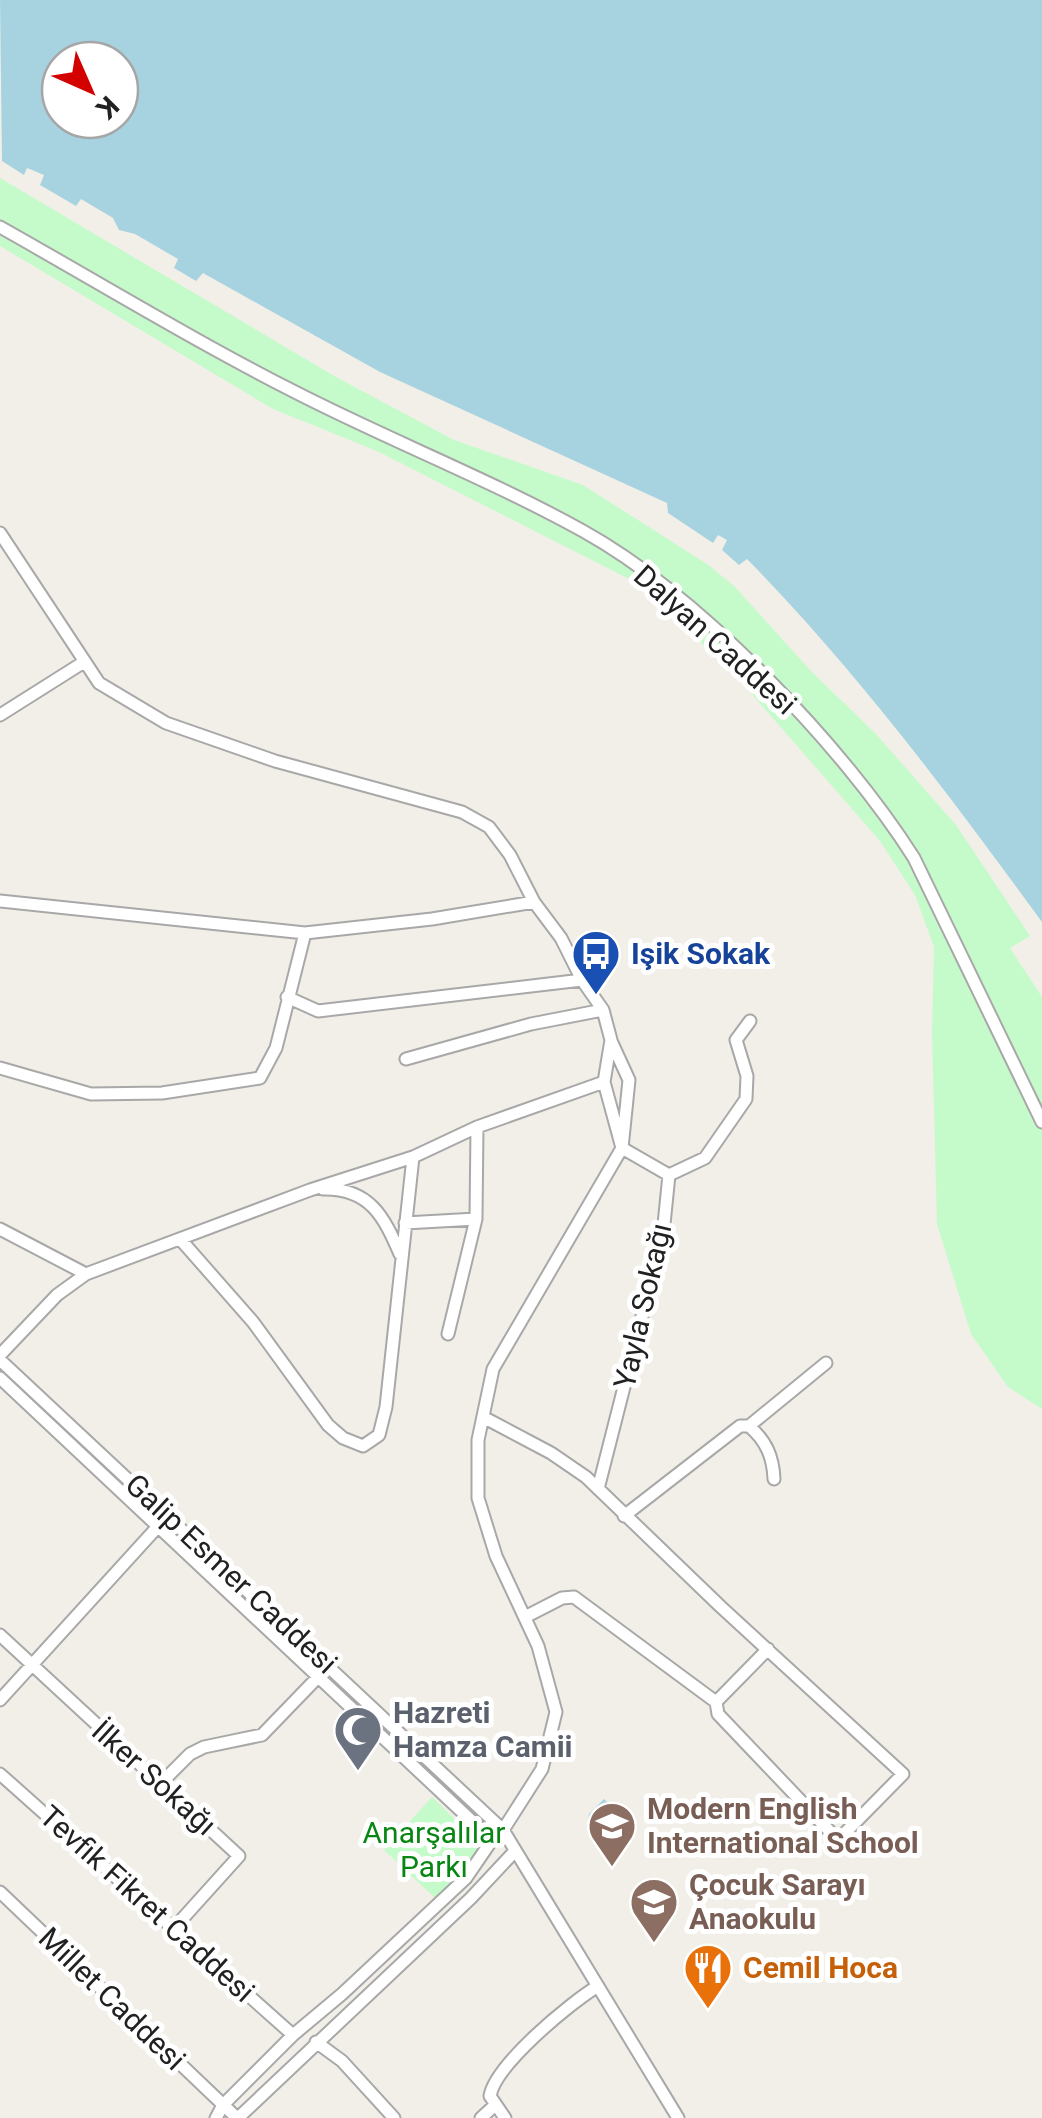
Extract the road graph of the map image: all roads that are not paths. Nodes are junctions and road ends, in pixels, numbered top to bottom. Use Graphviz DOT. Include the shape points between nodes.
graph roads {
  1 [pos="0,226"];
  2 [pos="0,533"];
  3 [pos="84,662"];
  4 [pos="0,715"];
  5 [pos="0,902"];
  6 [pos="534,902"];
  7 [pos="305,933"];
  8 [pos="582,980"];
  9 [pos="287,997"];
  10 [pos="603,1010"];
  11 [pos="750,1021"];
  12 [pos="611,1040"];
  13 [pos="406,1059"];
  14 [pos="0,1068"];
  15 [pos="604,1082"];
  16 [pos="1042,1122"];
  17 [pos="477,1127"];
  18 [pos="622,1148"];
  19 [pos="413,1157"];
  20 [pos="669,1175"];
  21 [pos="310,1190"];
  22 [pos="476,1219"];
  23 [pos="405,1223"];
  24 [pos="0,1229"];
  25 [pos="180,1240"];
  26 [pos="400,1254"];
  27 [pos="86,1274"];
  28 [pos="448,1334"];
  29 [pos="0,1357"];
  30 [pos="826,1363"];
  31 [pos="0,1378"];
  32 [pos="483,1417"];
  33 [pos="749,1426"];
  34 [pos="774,1479"];
  35 [pos="598,1489"];
  36 [pos="168,1514"];
  37 [pos="624,1516"];
  38 [pos="158,1526"];
  39 [pos="525,1617"];
  40 [pos="0,1635"];
  41 [pos="768,1650"];
  42 [pos="31,1665"];
  43 [pos="318,1677"];
  44 [pos="0,1700"];
  45 [pos="716,1702"];
  46 [pos="0,1774"];
  47 [pos="160,1784"];
  48 [pos="504,1830"];
  49 [pos="492,1840"];
  50 [pos="515,1851"];
  51 [pos="0,1892"];
  52 [pos="175,1927"];
  53 [pos="598,1986"];
  54 [pos="293,2035"];
  55 [pos="316,2042"];
  56 [pos="223,2105"];
  57 [pos="494,2106"];
  58 [pos="216,2118"];
  59 [pos="238,2118"];
  60 [pos="394,2118"];
  61 [pos="481,2118"];
  62 [pos="505,2118"];
  63 [pos="678,2118"];
  1 -- 16 [label="street, Dalyan Caddesi" via="295,392 584,532 685,605 811,726 892,824"];
  2 -- 3 [label="street"];
  3 -- 4 [label="street"];
  3 -- 6 [label="street" via="99,683 166,723 275,761 462,812 488,828 510,854"];
  5 -- 7 [label="street"];
  6 -- 7 [label="street"];
  6 -- 8 [label="street"];
  7 -- 9 [label="street"];
  8 -- 9 [label="street" via="318,1010"];
  8 -- 10 [label="street"];
  9 -- 14 [label="street" via="276,1048 260,1078 162,1093 91,1094"];
  10 -- 12 [label="street"];
  10 -- 13 [label="street"];
  11 -- 20 [label="street" via="736,1040 746,1099 705,1158"];
  12 -- 15 [label="street"];
  12 -- 18 [label="street" via="628,1080"];
  15 -- 17 [label="street"];
  15 -- 18 [label="street"];
  17 -- 19 [label="street"];
  17 -- 22 [label="street"];
  18 -- 20 [label="street"];
  18 -- 32 [label="street" via="493,1369"];
  19 -- 21 [label="street"];
  19 -- 23 [label="street"];
  20 -- 35 [label="street, Yayla Sokağı" via="663,1234"];
  21 -- 25 [label="street"];
  21 -- 26 [label="street" via="334,1189 368,1202 384,1218"];
  22 -- 23 [label="street"];
  22 -- 28 [label="street"];
  23 -- 26 [label="street"];
  24 -- 27 [label="street"];
  25 -- 26 [label="street" via="253,1322 328,1425 364,1446 379,1434 386,1407"];
  25 -- 27 [label="street"];
  27 -- 29 [label="street" via="57,1294"];
  29 -- 36 [label="street, Galip Esmer Caddesi"];
  30 -- 33 [label="street"];
  31 -- 38 [label="street"];
  32 -- 35 [label="street" via="551,1453"];
  32 -- 39 [label="street" via="478,1498"];
  33 -- 34 [label="street" via="773,1458"];
  33 -- 37 [label="street" via="716,1442"];
  35 -- 37 [label="street"];
  36 -- 38 [label="street"];
  36 -- 48 [label="street, Galip Esmer Caddesi"];
  37 -- 41 [label="street"];
  38 -- 42 [label="street"];
  38 -- 43 [label="street"];
  39 -- 45 [label="street" via="574,1598"];
  39 -- 48 [label="street" via="556,1712 542,1769"];
  40 -- 42 [label="street, İlker Sokağı"];
  41 -- 45 [label="street"];
  41 -- 45 [label="street" via="903,1774 838,1840 718,1714"];
  42 -- 44 [label="street"];
  42 -- 47 [label="street, İlker Sokağı"];
  43 -- 47 [label="street" via="262,1735 204,1747"];
  43 -- 49 [label="street"];
  46 -- 52 [label="street, Tevfik Fikret Caddesi"];
  47 -- 52 [label="street, İlker Sokağı" via="239,1856"];
  48 -- 49 [label="street"];
  48 -- 50 [label="street, Galip Esmer Caddesi"];
  49 -- 54 [label="street" via="466,1878"];
  50 -- 53 [label="street, Galip Esmer Caddesi"];
  50 -- 55 [label="street"];
  51 -- 56 [label="street, Millet Caddesi"];
  52 -- 54 [label="street, Tevfik Fikret Caddesi"];
  53 -- 57 [label="street" via="504,2069 491,2089"];
  53 -- 63 [label="street, Galip Esmer Caddesi"];
  54 -- 56 [label="street"];
  55 -- 59 [label="street"];
  55 -- 60 [label="street"];
  56 -- 58 [label="street"];
  56 -- 59 [label="street, Millet Caddesi"];
  57 -- 61 [label="street"];
  57 -- 62 [label="street"];
}
